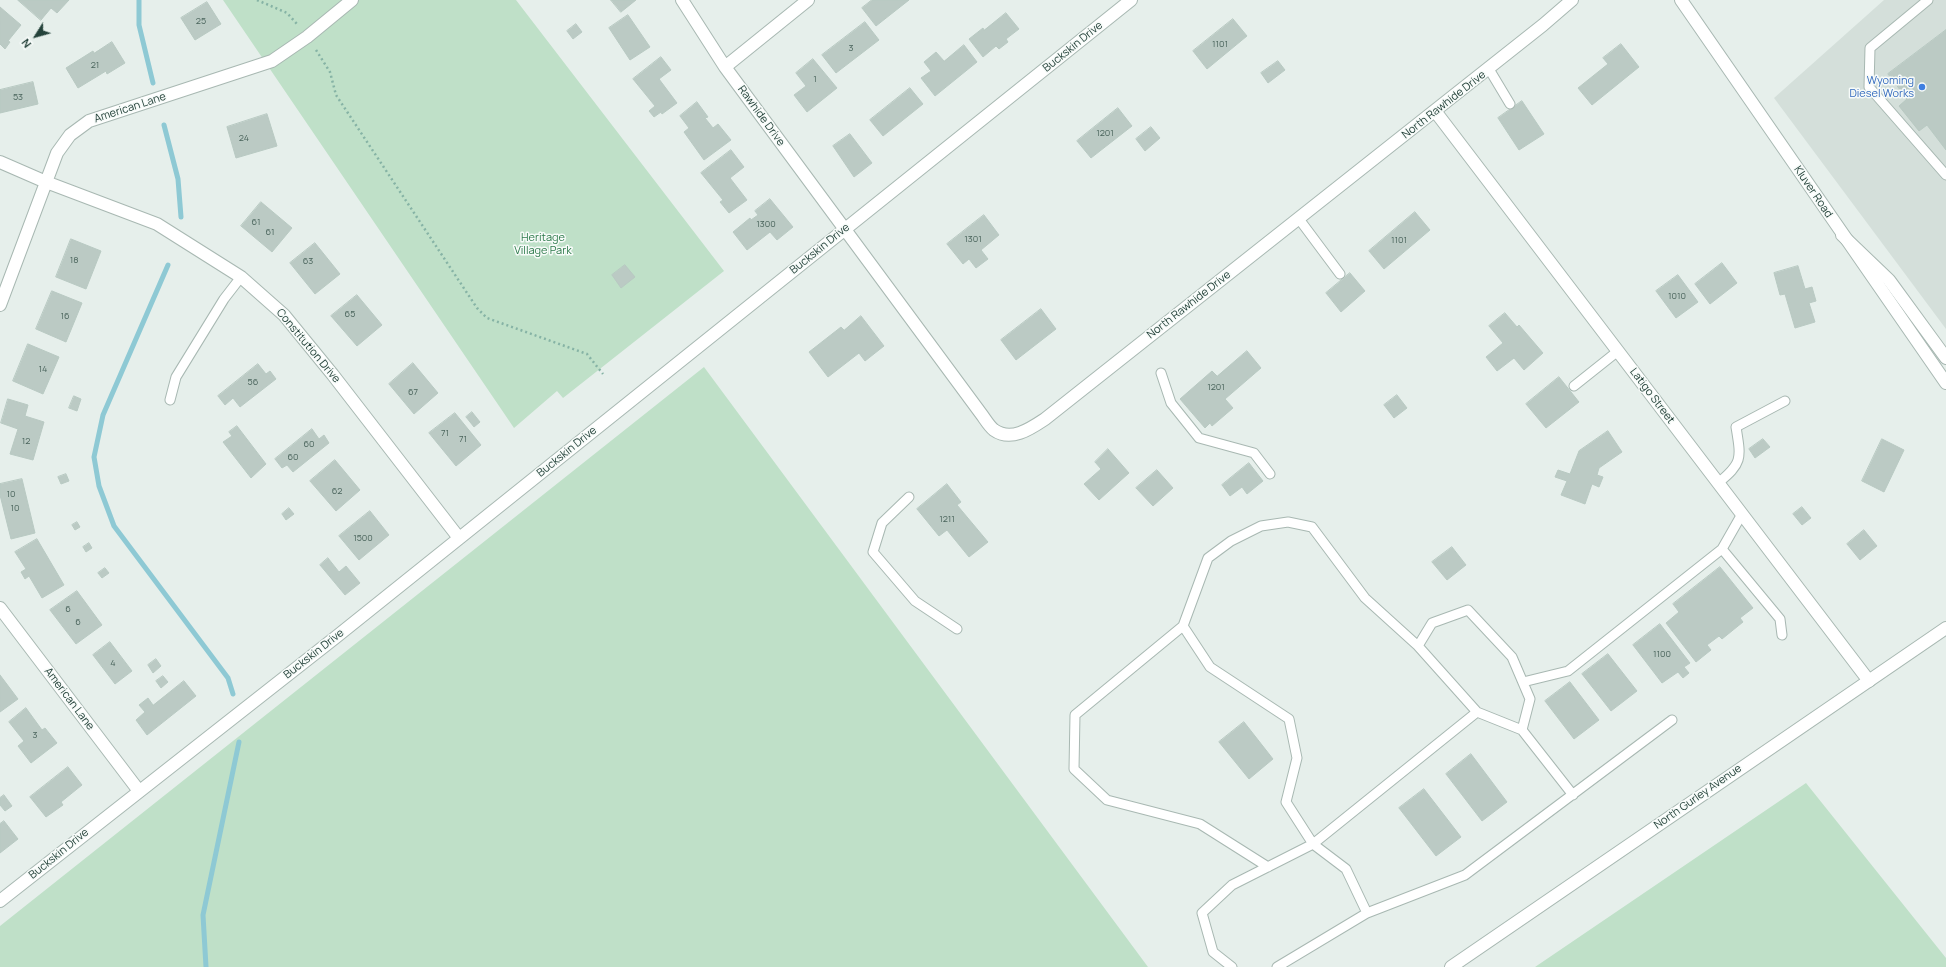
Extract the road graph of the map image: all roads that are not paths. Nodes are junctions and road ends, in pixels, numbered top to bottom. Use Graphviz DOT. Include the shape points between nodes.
graph roads {
  1 [pos="352,0"];
  2 [pos="682,0"];
  3 [pos="808,0"];
  4 [pos="1132,0"];
  5 [pos="1572,0"];
  6 [pos="1681,0"];
  7 [pos="1928,0"];
  8 [pos="725,66"];
  9 [pos="1488,69"];
  10 [pos="1510,104"];
  11 [pos="1435,111"];
  12 [pos="0,162"];
  13 [pos="1946,175"];
  14 [pos="46,182"];
  15 [pos="1299,219"];
  16 [pos="844,230"];
  17 [pos="1842,235"];
  18 [pos="1340,274"];
  19 [pos="241,277"];
  20 [pos="0,305"];
  21 [pos="1618,351"];
  22 [pos="1946,358"];
  23 [pos="1161,373"];
  24 [pos="1946,383"];
  25 [pos="1574,386"];
  26 [pos="170,400"];
  27 [pos="1785,401"];
  28 [pos="1270,474"];
  29 [pos="1718,483"];
  30 [pos="909,497"];
  31 [pos="1742,514"];
  32 [pos="459,538"];
  33 [pos="1722,549"];
  34 [pos="0,608"];
  35 [pos="1183,626"];
  36 [pos="1946,628"];
  37 [pos="957,629"];
  38 [pos="1782,635"];
  39 [pos="1418,646"];
  40 [pos="1523,682"];
  41 [pos="1869,682"];
  42 [pos="1478,712"];
  43 [pos="1672,720"];
  44 [pos="1522,730"];
  45 [pos="139,791"];
  46 [pos="1573,795"];
  47 [pos="1313,844"];
  48 [pos="1268,867"];
  49 [pos="0,902"];
  50 [pos="1367,913"];
  51 [pos="1232,967"];
  52 [pos="1277,967"];
  53 [pos="1451,967"];
  1 -- 14 [label="street, American Lane" via="307,37 272,61 89,121 70,135 57,153"];
  2 -- 8 [label="street, Rawhide Drive"];
  3 -- 8 [label="street"];
  4 -- 16 [label="street, Buckskin Drive"];
  5 -- 9 [label="street, North Rawhide Drive"];
  6 -- 17 [label="street, Kluver Road"];
  7 -- 13 [label="lane" via="1870,48 1868,87"];
  8 -- 16 [label="street, Rawhide Drive"];
  9 -- 10 [label="lane"];
  9 -- 11 [label="street, North Rawhide Drive"];
  11 -- 15 [label="street, North Rawhide Drive"];
  11 -- 21 [label="street, Latigo Street"];
  12 -- 14 [label="street, Constitution Drive"];
  14 -- 19 [label="street, Constitution Drive" via="157,224"];
  14 -- 20 [label="street, American Lane"];
  15 -- 16 [label="street, North Rawhide Drive" via="1045,419 1013,436 994,430"];
  15 -- 18 [label="lane"];
  16 -- 32 [label="street, Buckskin Drive"];
  17 -- 22 [label="street" via="1889,280"];
  17 -- 24 [label="street, Kluver Road"];
  19 -- 26 [label="lane" via="224,299 176,377"];
  19 -- 32 [label="street, Constitution Drive" via="284,315"];
  21 -- 25 [label="lane"];
  21 -- 29 [label="street, Latigo Street"];
  23 -- 28 [label="lane" via="1171,403 1199,438 1254,452"];
  27 -- 29 [label="lane" via="1736,427 1741,454 1734,470"];
  29 -- 31 [label="street, Latigo Street"];
  30 -- 37 [label="lane" via="882,523 873,552 915,601"];
  31 -- 33 [label="lane"];
  31 -- 41 [label="street, Latigo Street"];
  32 -- 45 [label="street, Buckskin Drive"];
  33 -- 38 [label="lane" via="1780,619"];
  33 -- 40 [label="lane" via="1568,671"];
  34 -- 45 [label="street, American Lane"];
  35 -- 39 [label="lane" via="1208,558 1231,541 1260,526 1288,522 1312,527 1365,598"];
  35 -- 47 [label="lane" via="1210,667 1289,719 1297,758 1286,802"];
  35 -- 48 [label="lane" via="1075,715 1074,769 1106,800 1200,824"];
  36 -- 41 [label="street, North Gurley Avenue"];
  39 -- 40 [label="lane" via="1432,623 1468,610 1512,657"];
  39 -- 42 [label="lane"];
  40 -- 44 [label="lane" via="1530,699"];
  41 -- 53 [label="street, North Gurley Avenue"];
  42 -- 44 [label="lane"];
  42 -- 47 [label="lane"];
  43 -- 46 [label="lane"];
  44 -- 46 [label="lane"];
  45 -- 49 [label="street, Buckskin Drive"];
  46 -- 50 [label="lane" via="1465,875"];
  47 -- 48 [label="lane"];
  47 -- 50 [label="lane" via="1346,869"];
  48 -- 51 [label="lane" via="1232,885 1202,913 1213,952"];
  50 -- 52 [label="lane"];
}
